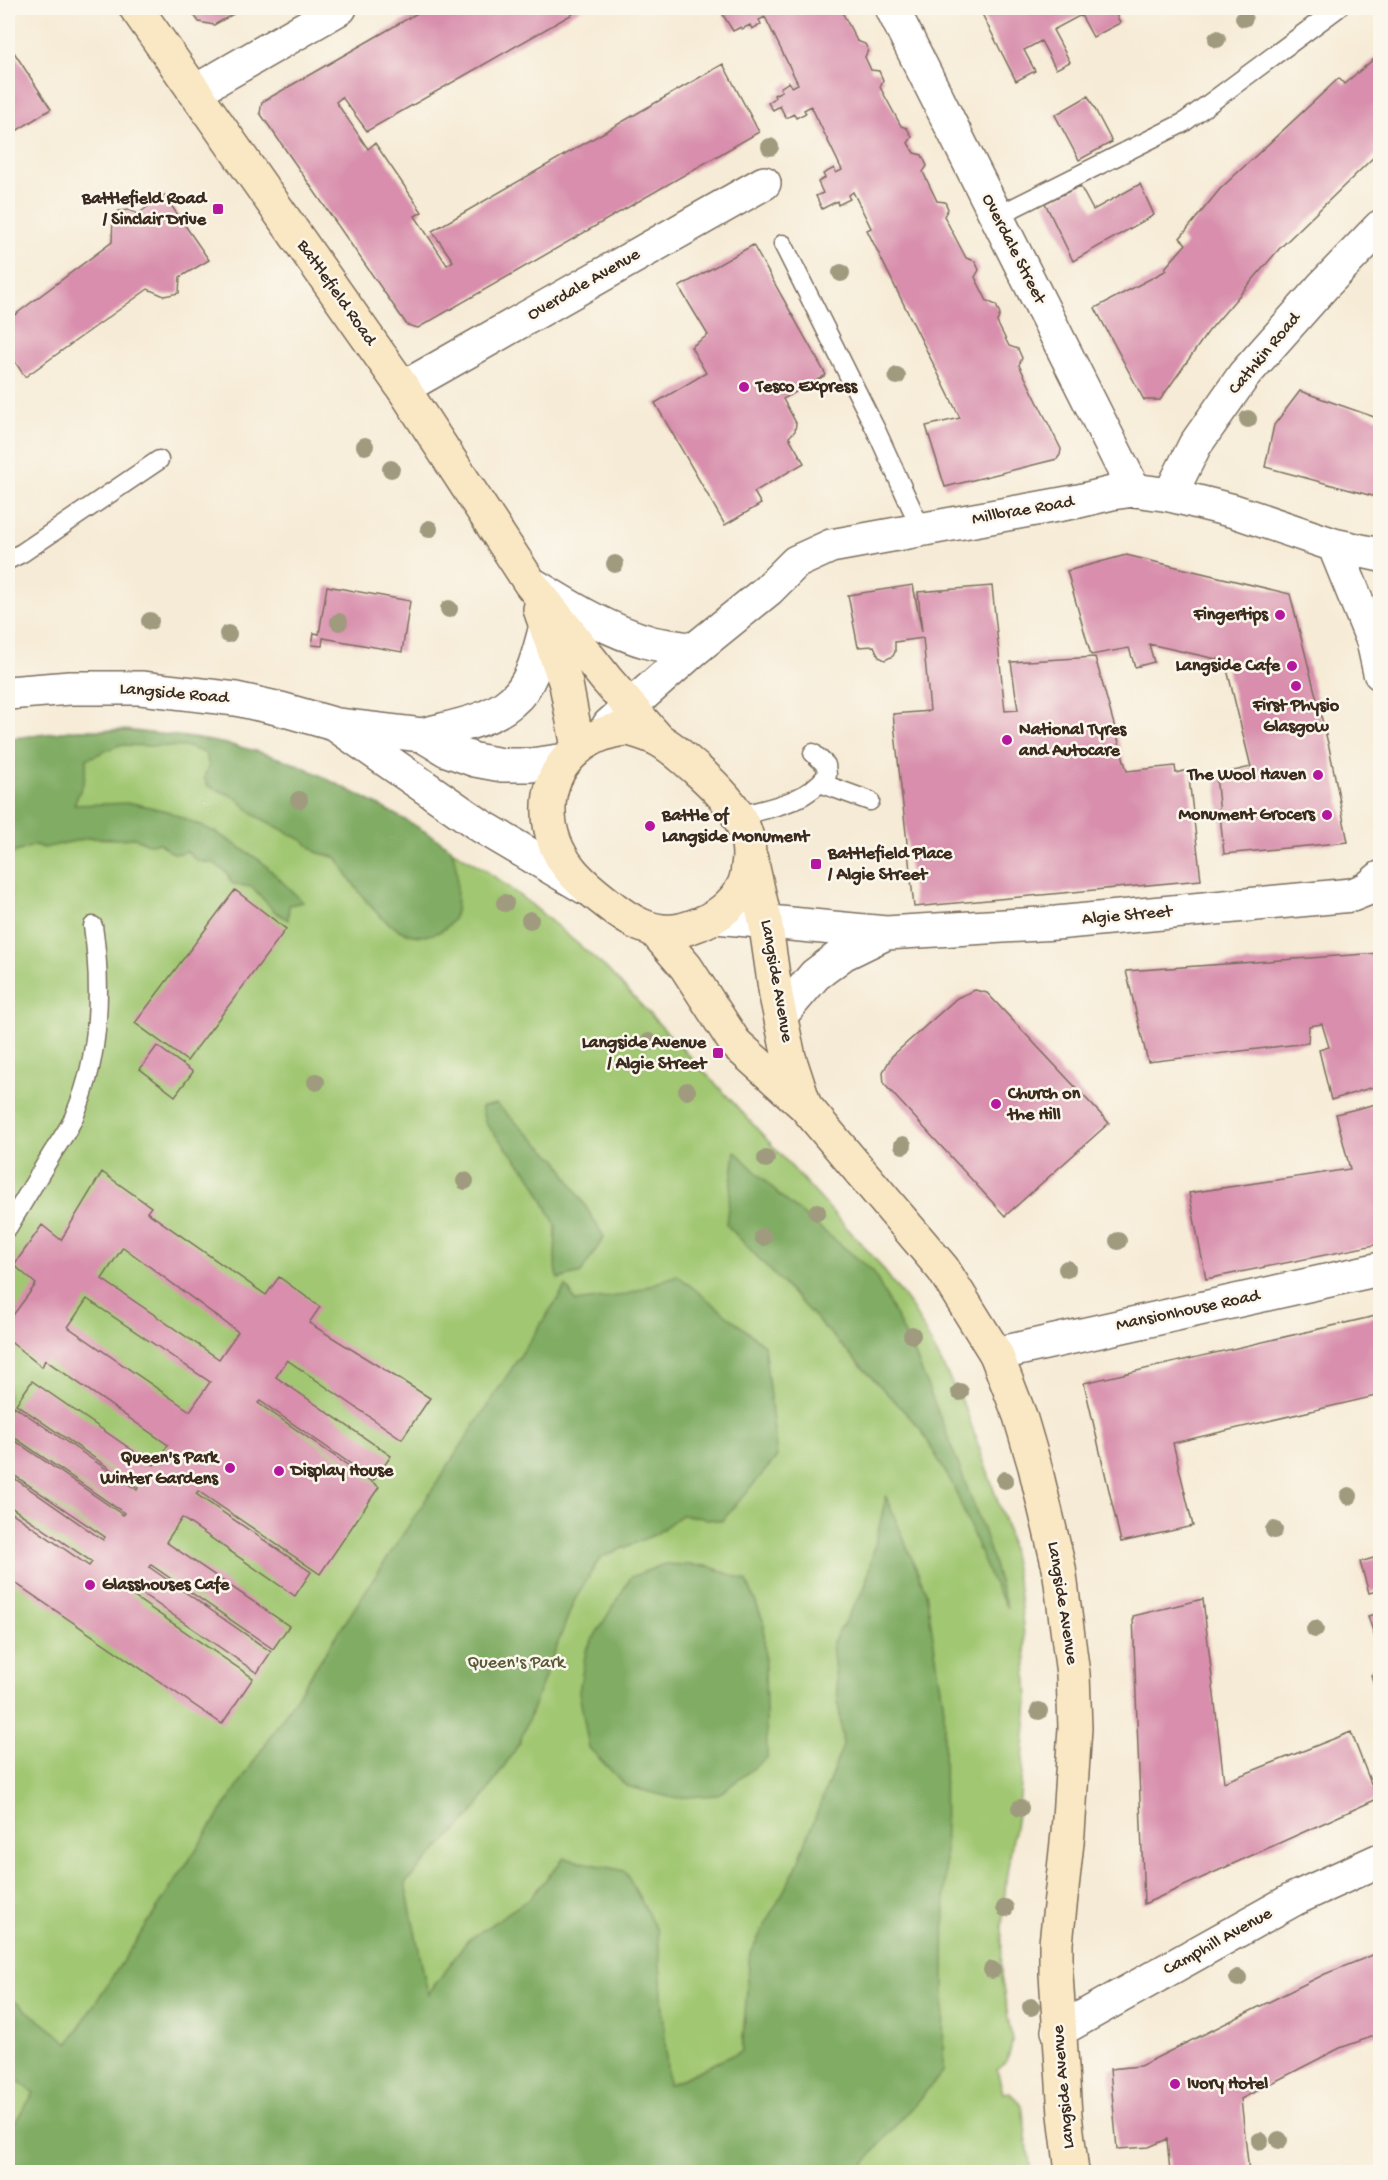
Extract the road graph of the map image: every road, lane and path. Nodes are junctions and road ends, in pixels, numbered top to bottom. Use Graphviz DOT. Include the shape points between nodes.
graph roads {
  1 [pos="136,8"];
  2 [pos="340,8"];
  3 [pos="892,8"];
  4 [pos="1338,8"];
  5 [pos="194,92"];
  6 [pos="764,183"];
  7 [pos="997,216"];
  8 [pos="1380,227"];
  9 [pos="783,244"];
  10 [pos="403,388"];
  11 [pos="159,460"];
  12 [pos="1134,490"];
  13 [pos="1170,495"];
  14 [pos="921,529"];
  15 [pos="1334,545"];
  16 [pos="1380,555"];
  17 [pos="8,560"];
  18 [pos="530,583"];
  19 [pos="546,626"];
  20 [pos="1377,634"];
  21 [pos="694,650"];
  22 [pos="1380,673"];
  23 [pos="8,693"];
  24 [pos="631,707"];
  25 [pos="337,725"];
  26 [pos="422,735"];
  27 [pos="659,740"];
  28 [pos="577,750"];
  29 [pos="813,753"];
  30 [pos="820,783"];
  31 [pos="870,801"];
  32 [pos="739,816"];
  33 [pos="750,855"];
  34 [pos="1376,888"];
  35 [pos="591,891"];
  36 [pos="716,916"];
  37 [pos="765,920"];
  38 [pos="93,926"];
  39 [pos="655,931"];
  40 [pos="886,933"];
  41 [pos="781,1015"];
  42 [pos="805,1106"];
  43 [pos="8,1227"];
  44 [pos="1380,1269"];
  45 [pos="996,1354"];
  46 [pos="1380,1860"];
  47 [pos="1059,2031"];
  48 [pos="1072,2172"];
  1 -- 5 [label="main road, Battlefield Road"];
  2 -- 5 [label="street"];
  3 -- 7 [label="street, Overdale Street"];
  4 -- 7 [label="lane" via="1183,123"];
  5 -- 10 [label="main road, Battlefield Road"];
  6 -- 10 [label="street, Overdale Avenue"];
  7 -- 12 [label="street, Overdale Street"];
  8 -- 13 [label="street, Cathkin Road" via="1244,375 1195,445"];
  9 -- 14 [label="lane" via="872,420"];
  10 -- 18 [label="main road, Battlefield Road"];
  11 -- 17 [label="lane"];
  12 -- 13 [label="street, Millbrae Road"];
  12 -- 14 [label="street, Millbrae Road"];
  13 -- 15 [label="street, Millbrae Road" via="1234,511"];
  14 -- 21 [label="street, Millbrae Road" via="831,546 796,562"];
  15 -- 16 [label="street, Millbrae Road"];
  15 -- 20 [label="street"];
  18 -- 19 [label="main road, Battlefield Road"];
  18 -- 21 [label="street" via="615,630 654,643"];
  18 -- 24 [label="main road, Battlefield Road"];
  19 -- 26 [label="street" via="536,661 514,700 496,712"];
  19 -- 28 [label="main road, Battlefield Road" via="566,684"];
  20 -- 22 [label="street"];
  21 -- 24 [label="street, Millbrae Road"];
  23 -- 25 [label="street, Langside Road" via="141,688 236,699"];
  24 -- 27 [label="main road, Battlefield Road"];
  24 -- 28 [label="street, Millbrae Road"];
  25 -- 26 [label="street, Langside Road"];
  25 -- 35 [label="street, Langside Road" via="480,826"];
  26 -- 28 [label="street, Langside Road" via="447,750 502,765 531,765"];
  27 -- 28 [label="main road" via="622,729 607,732"];
  27 -- 32 [label="main road" via="705,777"];
  28 -- 35 [label="main road" via="558,771 548,812 558,853"];
  29 -- 30 [label="lane" via="826,765 827,775"];
  30 -- 31 [label="lane"];
  30 -- 32 [label="lane" via="805,796"];
  32 -- 33 [label="main road"];
  33 -- 36 [label="main road" via="746,883 733,902"];
  33 -- 37 [label="main road, Langside Avenue"];
  34 -- 40 [label="street, Algie Street" via="1352,895 1056,923"];
  35 -- 39 [label="main road" via="632,921"];
  36 -- 37 [label="street, Algie Street"];
  36 -- 39 [label="main road" via="701,925"];
  37 -- 40 [label="street, Algie Street"];
  37 -- 41 [label="main road, Langside Avenue"];
  38 -- 43 [label="lane" via="98,962 96,1022 86,1086 76,1114"];
  39 -- 42 [label="main road, Langside Avenue" via="686,967 735,1043"];
  40 -- 41 [label="street, Algie Street" via="843,954 815,975"];
  41 -- 42 [label="main road, Langside Avenue"];
  42 -- 45 [label="main road, Langside Avenue" via="943,1269"];
  44 -- 45 [label="street, Mansionhouse Road"];
  45 -- 47 [label="main road, Langside Avenue" via="1020,1416 1047,1513 1059,1568 1073,1674 1073,1763 1056,1942"];
  46 -- 47 [label="street, Camphill Avenue" via="1294,1899"];
  47 -- 48 [label="main road, Langside Avenue"];
}
